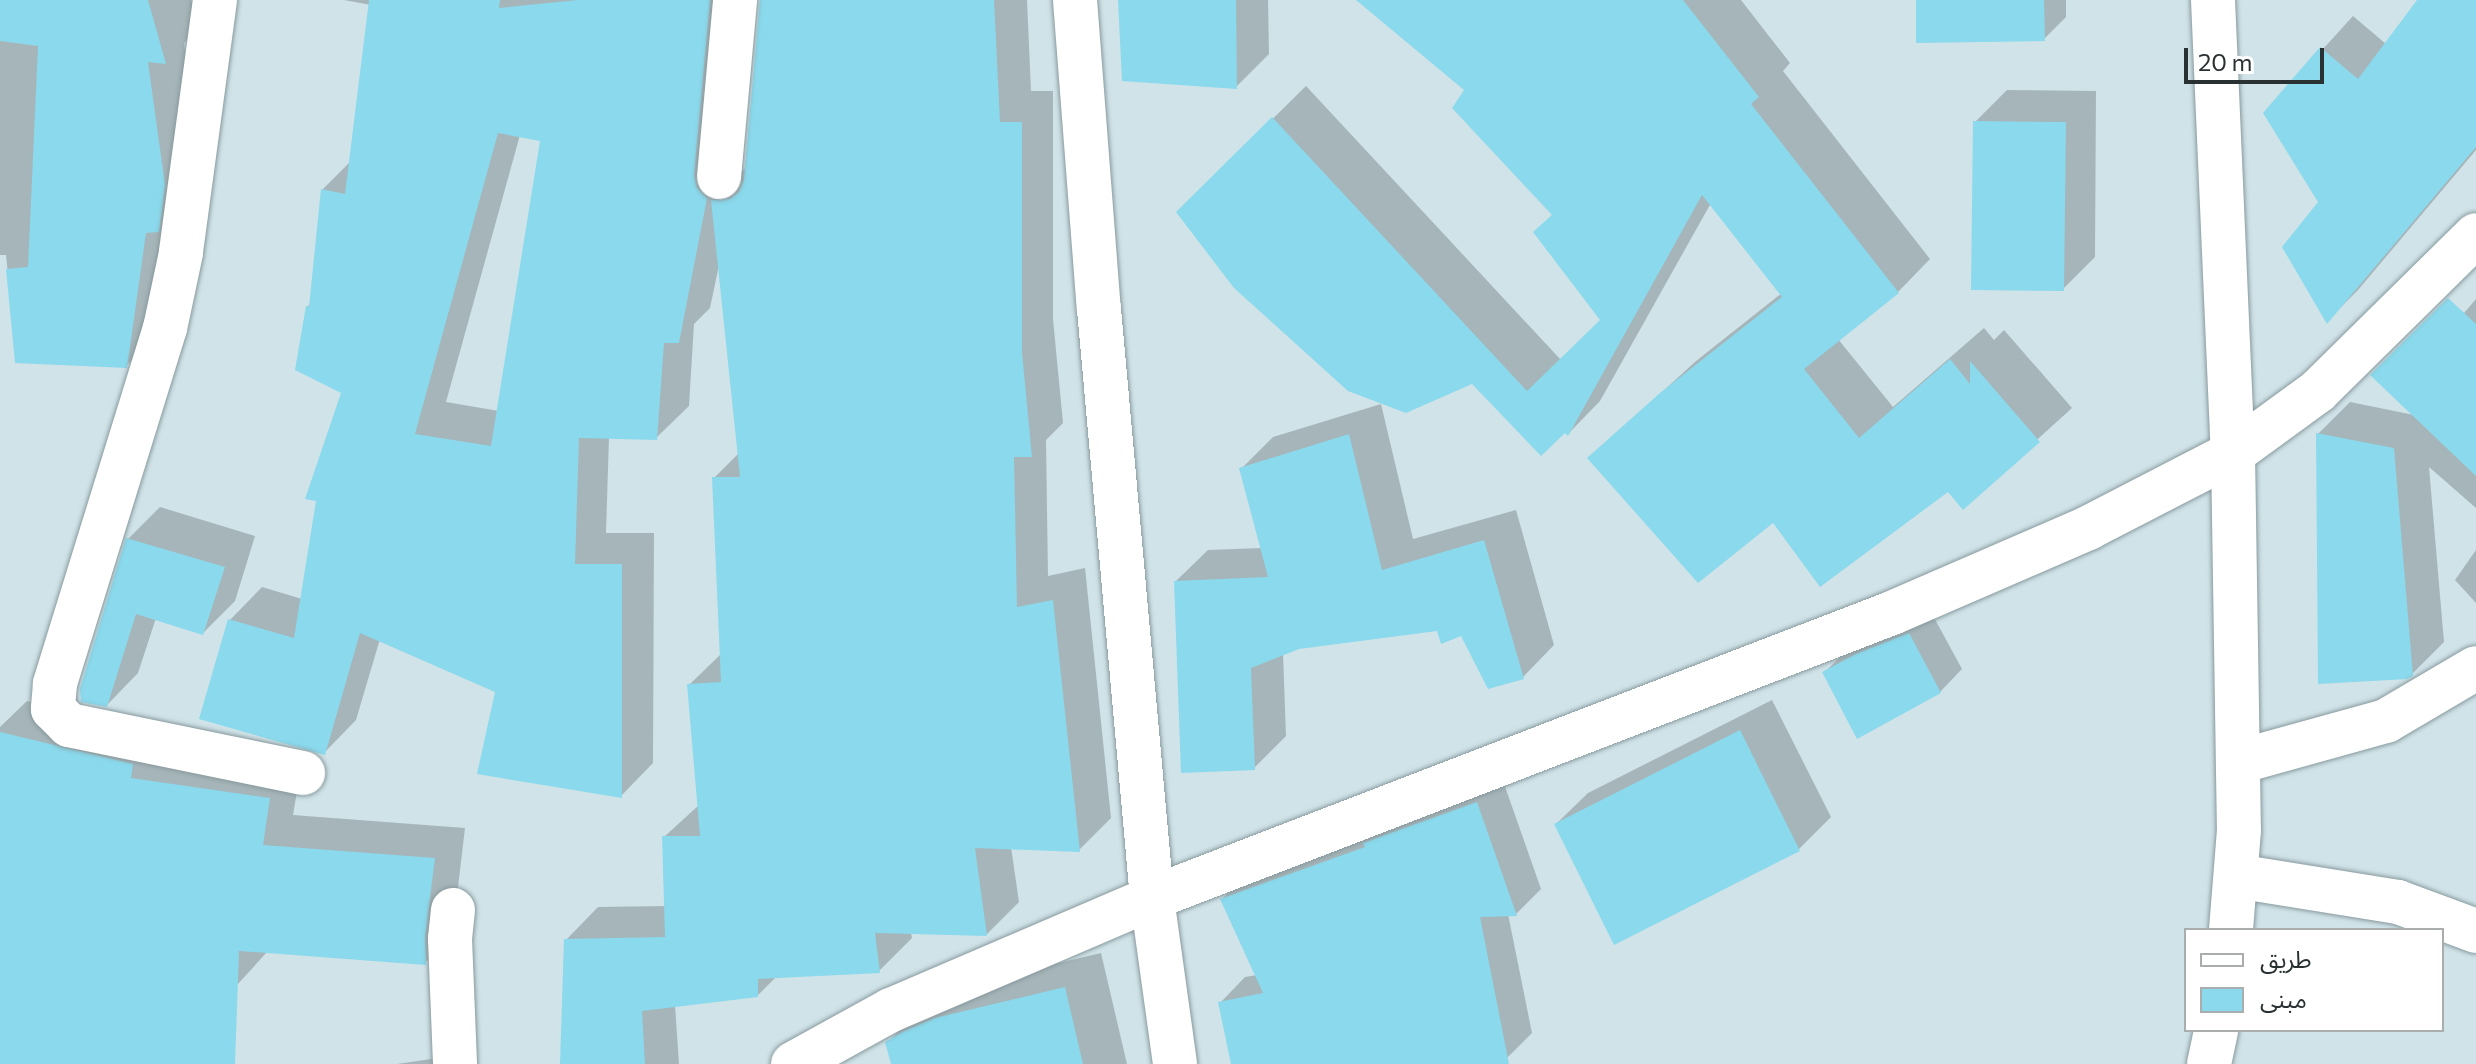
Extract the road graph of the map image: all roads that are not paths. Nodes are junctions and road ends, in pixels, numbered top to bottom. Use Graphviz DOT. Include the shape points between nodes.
graph roads {
  1 [pos="215,0"];
  2 [pos="735,0"];
  3 [pos="1075,0"];
  4 [pos="2213,0"];
  5 [pos="719,177"];
  6 [pos="2476,235"];
  7 [pos="2233,453"];
  8 [pos="2476,668"];
  9 [pos="2238,762"];
  10 [pos="303,773"];
  11 [pos="2236,876"];
  12 [pos="1152,898"];
  13 [pos="453,910"];
  14 [pos="2231,928"];
  15 [pos="2476,931"];
  16 [pos="2216,1032"];
  17 [pos="455,1064"];
  18 [pos="793,1064"];
  19 [pos="1175,1064"];
  20 [pos="2209,1064"];
  1 -- 10 [label="street" via="181,253 165,328 55,684 53,709 69,725"];
  2 -- 5 [label="street"];
  3 -- 12 [label="street"];
  4 -- 7 [label="street"];
  6 -- 7 [label="street" via="2318,391"];
  7 -- 9 [label="street"];
  7 -- 12 [label="street" via="2088,528 1892,613"];
  8 -- 9 [label="street" via="2386,721"];
  9 -- 11 [label="street"];
  11 -- 14 [label="street"];
  11 -- 15 [label="street" via="2398,902"];
  12 -- 18 [label="street" via="891,1010"];
  12 -- 19 [label="street"];
  13 -- 17 [label="street"];
  16 -- 20 [label="street"];
}
